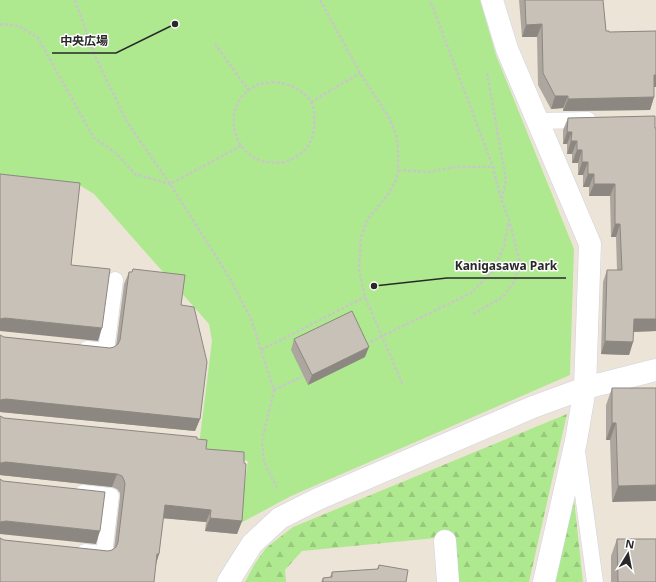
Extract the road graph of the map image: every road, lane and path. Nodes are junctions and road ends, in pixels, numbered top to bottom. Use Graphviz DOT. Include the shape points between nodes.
graph roads {
  1 [pos="75,0"];
  2 [pos="320,0"];
  3 [pos="430,0"];
  4 [pos="492,0"];
  5 [pos="0,24"];
  6 [pos="215,44"];
  7 [pos="486,70"];
  8 [pos="360,73"];
  9 [pos="249,91"];
  10 [pos="311,102"];
  11 [pos="601,120"];
  12 [pos="538,121"];
  13 [pos="241,146"];
  14 [pos="493,167"];
  15 [pos="398,170"];
  16 [pos="170,184"];
  17 [pos="502,199"];
  18 [pos="509,220"];
  19 [pos="115,280"];
  20 [pos="365,297"];
  21 [pos="473,314"];
  22 [pos="382,337"];
  23 [pos="360,347"];
  24 [pos="76,348"];
  25 [pos="261,350"];
  26 [pos="656,370"];
  27 [pos="303,376"];
  28 [pos="403,385"];
  29 [pos="585,388"];
  30 [pos="274,390"];
  31 [pos="576,441"];
  32 [pos="71,492"];
  33 [pos="290,513"];
  34 [pos="445,541"];
  35 [pos="67,550"];
  36 [pos="228,582"];
  37 [pos="448,582"];
  38 [pos="544,582"];
  39 [pos="595,582"];
  1 -- 16 [label="path" via="95,56 127,122"];
  2 -- 8 [label="path"];
  3 -- 14 [label="path"];
  4 -- 12 [label="street" via="507,49"];
  5 -- 16 [label="path" via="19,26 38,38 94,138 116,153 135,174"];
  6 -- 9 [label="path"];
  7 -- 17 [label="path" via="506,180"];
  8 -- 10 [label="path"];
  8 -- 15 [label="path" via="390,119 396,138"];
  9 -- 10 [label="path" via="260,84 284,83 296,88"];
  9 -- 13 [label="path" via="240,100 233,123 235,135"];
  10 -- 13 [label="path" via="315,121 314,134 308,146 299,155 288,161 262,162 250,156"];
  11 -- 12 [label="lane"];
  12 -- 29 [label="street" via="590,244"];
  13 -- 16 [label="path"];
  14 -- 15 [label="path" via="456,167 429,172"];
  14 -- 17 [label="path"];
  15 -- 20 [label="path" via="389,193 368,219 362,237 359,270"];
  16 -- 25 [label="path" via="229,277 251,319"];
  17 -- 18 [label="path"];
  18 -- 21 [label="path" via="519,260 515,281 503,297"];
  18 -- 22 [label="path" via="504,246 492,271 471,293"];
  19 -- 24 [label="lane" via="106,351"];
  20 -- 22 [label="path"];
  20 -- 25 [label="path"];
  22 -- 23 [label="path"];
  22 -- 28 [label="path"];
  25 -- 30 [label="path"];
  26 -- 29 [label="street"];
  27 -- 30 [label="path"];
  29 -- 31 [label="street"];
  29 -- 33 [label="street" via="533,407"];
  30 -- 33 [label="path" via="262,441 264,462"];
  31 -- 38 [label="street"];
  31 -- 39 [label="lane"];
  32 -- 35 [label="lane" via="111,496 104,554"];
  33 -- 36 [label="street" via="280,518 252,544"];
  34 -- 37 [label="street"];
}
